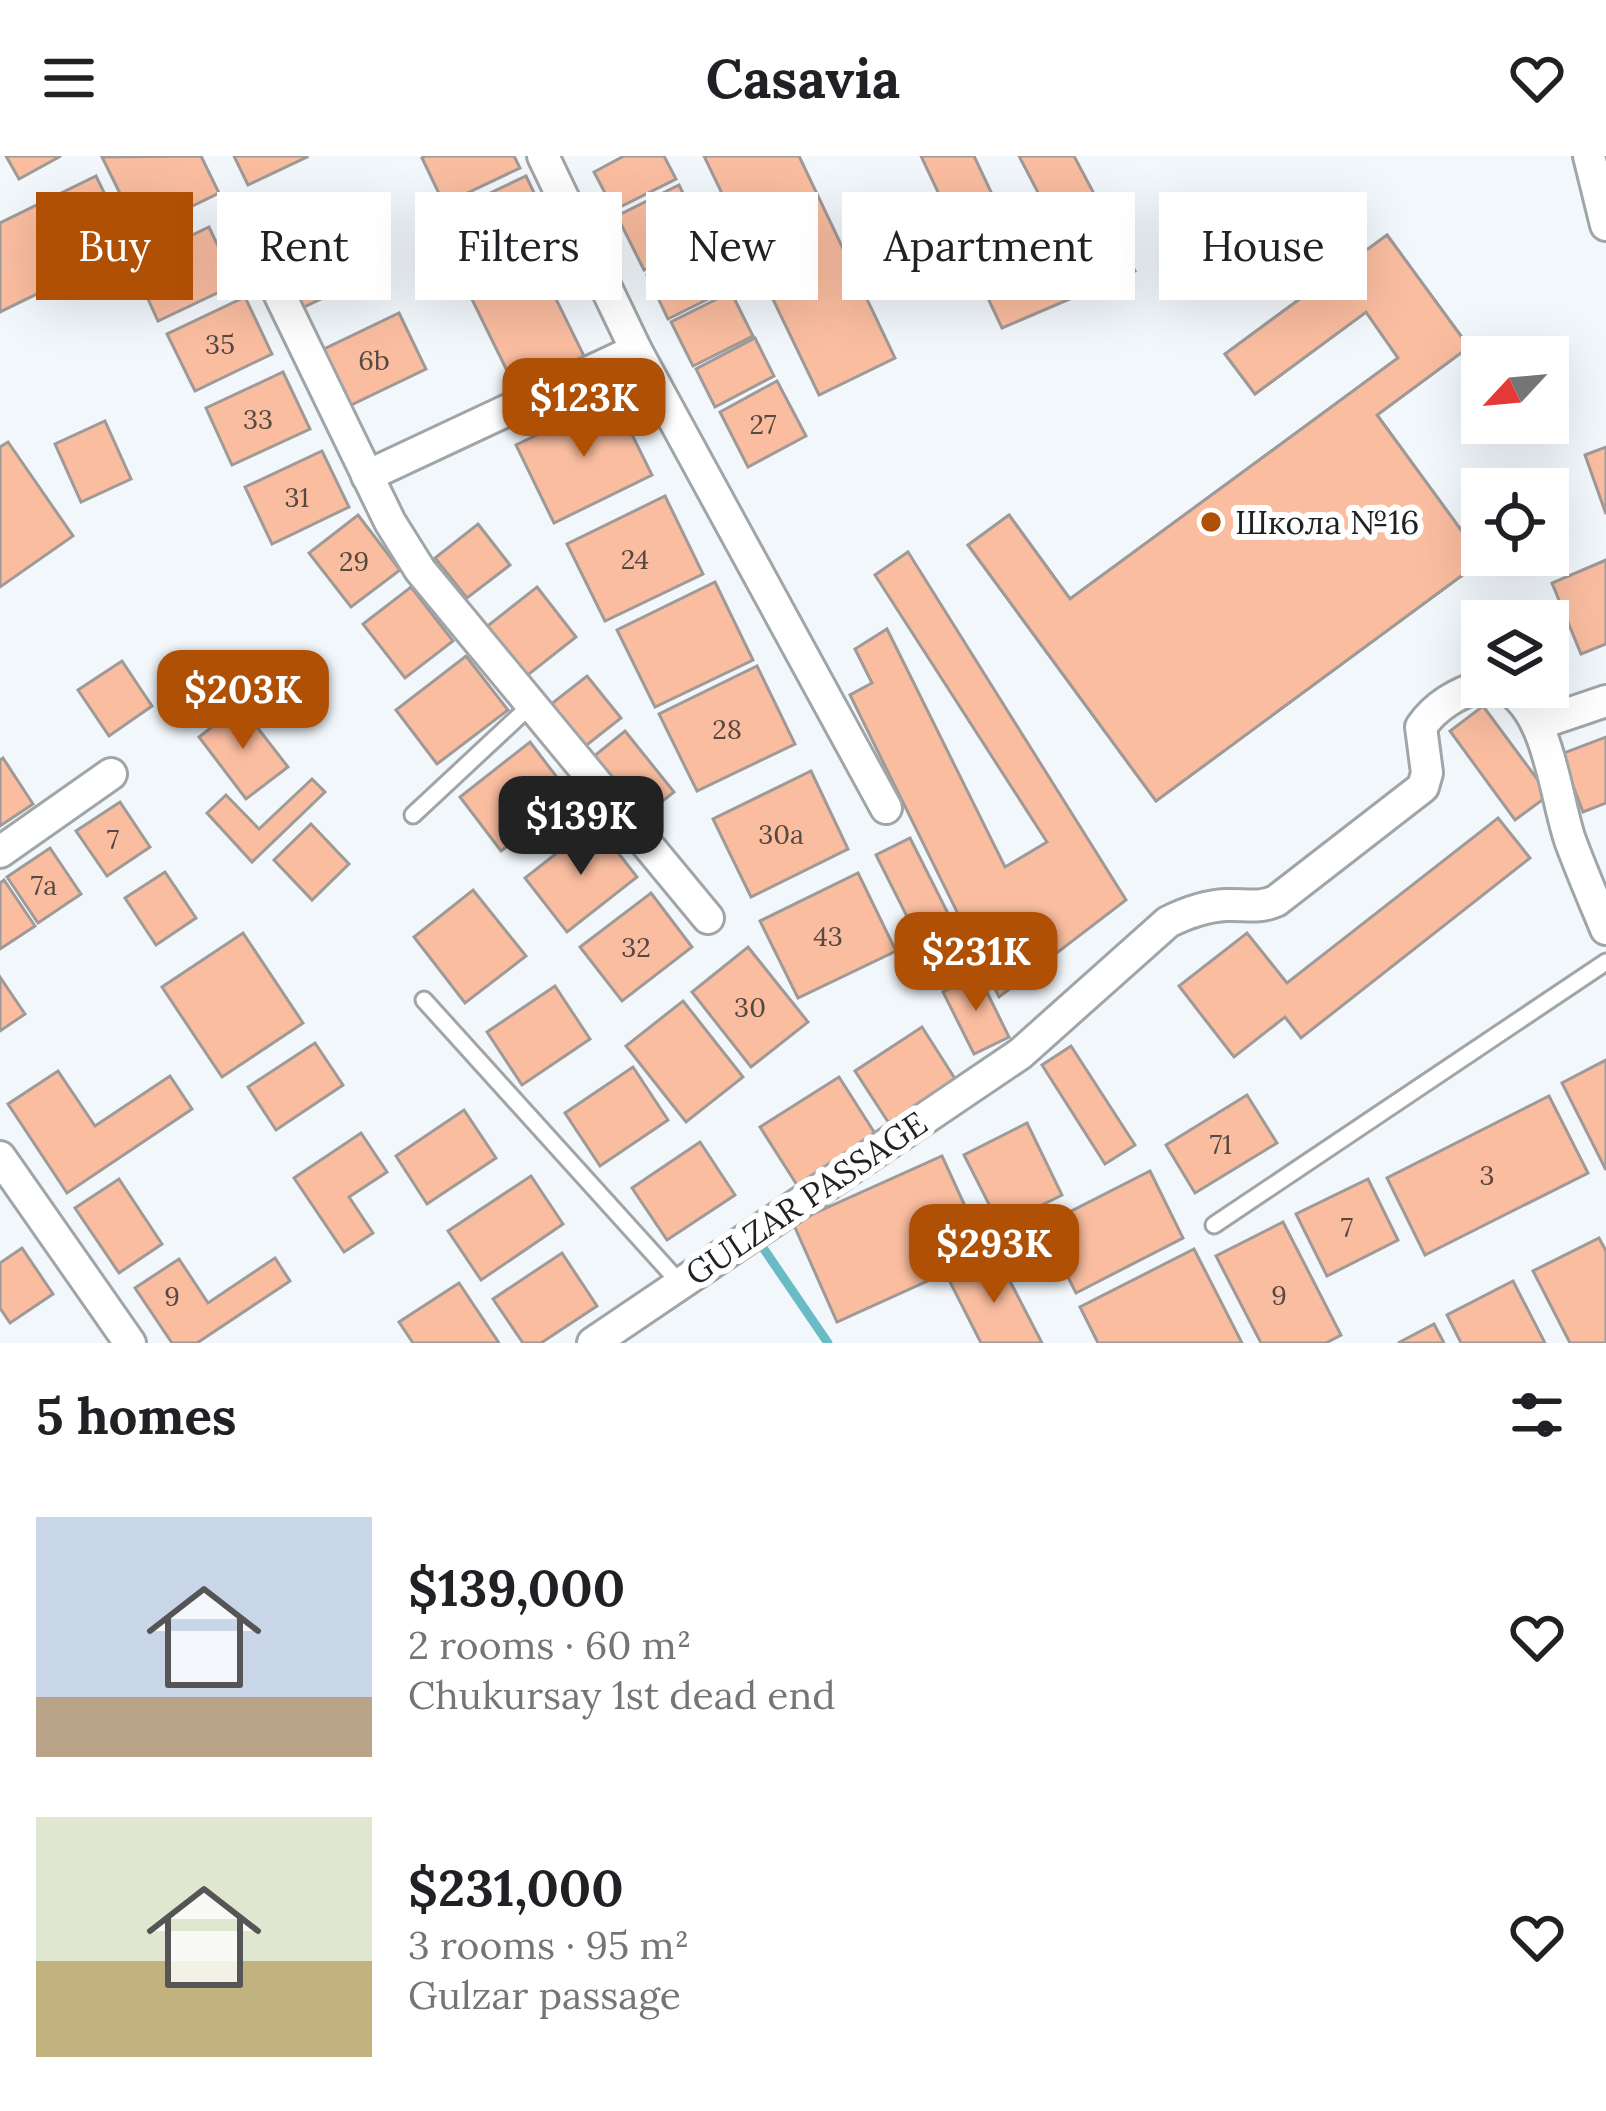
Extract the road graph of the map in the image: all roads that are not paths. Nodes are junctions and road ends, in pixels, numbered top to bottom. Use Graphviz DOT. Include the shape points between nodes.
graph roads {
  1 [pos="543,156"];
  2 [pos="1589,156"];
  3 [pos="1606,225"];
  4 [pos="282,300"];
  5 [pos="636,350"];
  6 [pos="367,476"];
  7 [pos="1461,696"];
  8 [pos="1606,701"];
  9 [pos="532,704"];
  10 [pos="1527,708"];
  11 [pos="1538,724"];
  12 [pos="111,774"];
  13 [pos="886,808"];
  14 [pos="412,815"];
  15 [pos="0,852"];
  16 [pos="708,919"];
  17 [pos="1606,929"];
  18 [pos="1606,962"];
  19 [pos="424,1000"];
  20 [pos="0,1157"];
  21 [pos="1214,1225"];
  22 [pos="679,1282"];
  23 [pos="130,1343"];
  24 [pos="593,1343"];
  1 -- 5 [label="street"];
  2 -- 3 [label="street"];
  4 -- 6 [label="street"];
  5 -- 6 [label="street"];
  5 -- 13 [label="street"];
  6 -- 9 [label="street" via="421,570"];
  7 -- 22 [label="street, GULZАR PASSAGE" via="1421,727 1423,787 1276,901 1191,911 1168,922 1020,1054"];
  8 -- 11 [label="street"];
  9 -- 14 [label="lane"];
  9 -- 16 [label="street"];
  10 -- 11 [label="street"];
  11 -- 17 [label="street"];
  12 -- 15 [label="street"];
  18 -- 21 [label="lane"];
  19 -- 22 [label="lane"];
  20 -- 23 [label="street"];
  22 -- 24 [label="street, GULZАR PASSAGE"];
}
